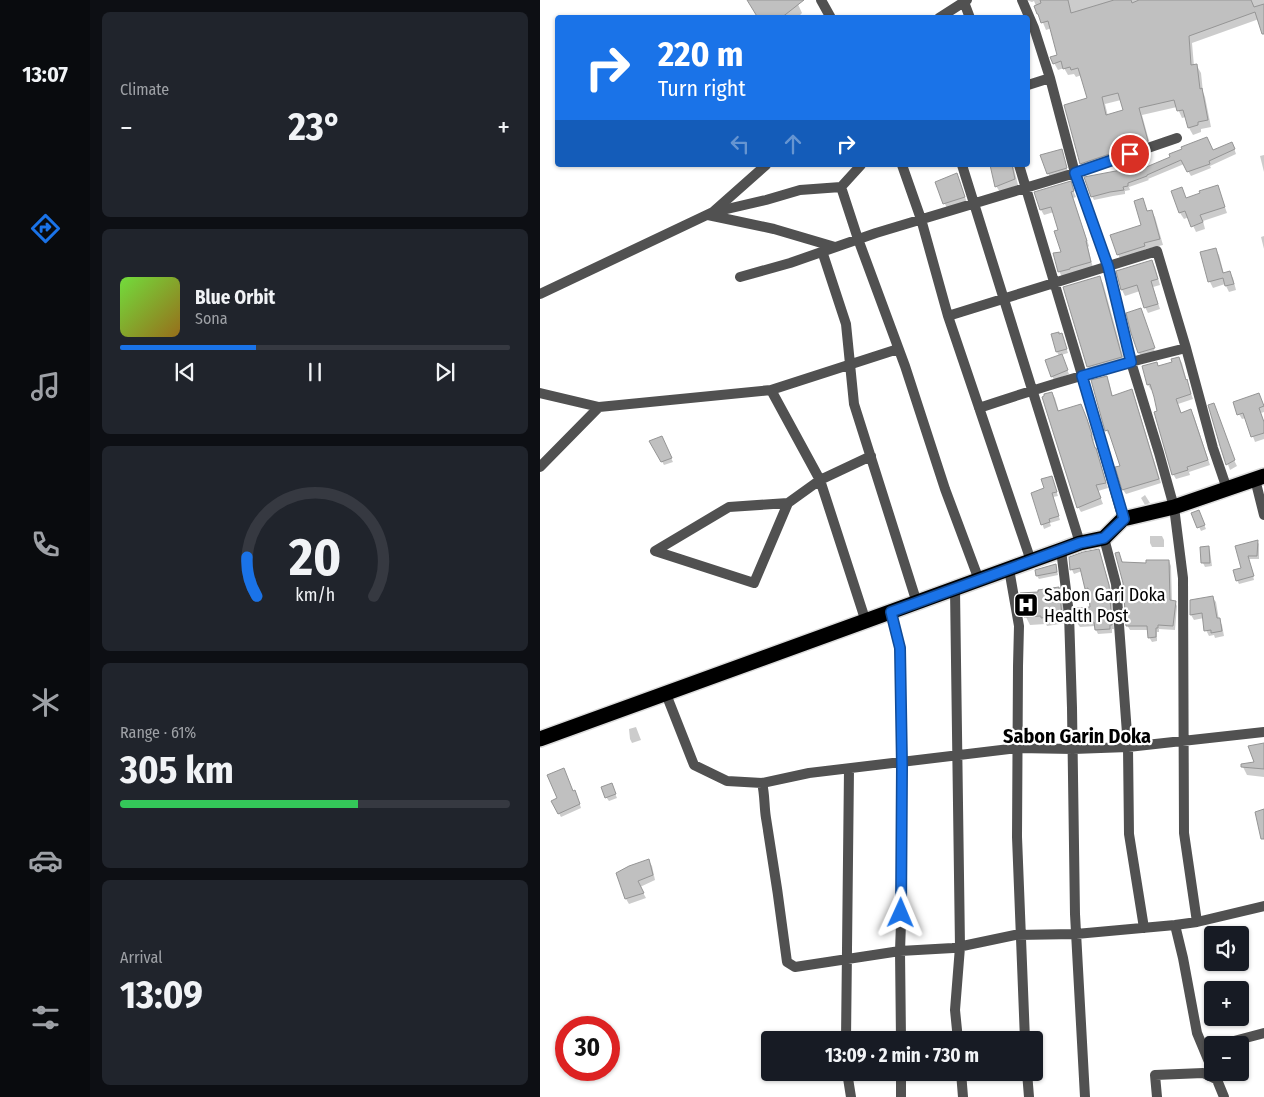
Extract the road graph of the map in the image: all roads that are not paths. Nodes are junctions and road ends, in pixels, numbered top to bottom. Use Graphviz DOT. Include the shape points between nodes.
graph roads {
  1 [pos="821,0"];
  2 [pos="1022,0"];
  3 [pos="966,1"];
  4 [pos="829,15"];
  5 [pos="944,15"];
  6 [pos="969,15"];
  7 [pos="1028,15"];
  8 [pos="1030,19"];
  9 [pos="1050,78"];
  10 [pos="1030,84"];
  11 [pos="1177,138"];
  12 [pos="764,167"];
  13 [pos="858,167"];
  14 [pos="903,167"];
  15 [pos="963,167"];
  16 [pos="1020,167"];
  17 [pos="1075,173"];
  18 [pos="842,187"];
  19 [pos="1026,187"];
  20 [pos="974,203"];
  21 [pos="710,213"];
  22 [pos="921,219"];
  23 [pos="858,239"];
  24 [pos="835,247"];
  25 [pos="822,252"];
  26 [pos="1108,266"];
  27 [pos="740,277"];
  28 [pos="1055,282"];
  29 [pos="540,294"];
  30 [pos="1004,298"];
  31 [pos="948,316"];
  32 [pos="1186,348"];
  33 [pos="898,349"];
  34 [pos="1131,362"];
  35 [pos="850,366"];
  36 [pos="1082,376"];
  37 [pos="771,390"];
  38 [pos="1032,390"];
  39 [pos="540,393"];
  40 [pos="599,407"];
  41 [pos="979,408"];
  42 [pos="871,456"];
  43 [pos="540,467"];
  44 [pos="1260,478"];
  45 [pos="820,480"];
  46 [pos="1227,489"];
  47 [pos="788,503"];
  48 [pos="1174,506"];
  49 [pos="1264,515"];
  50 [pos="1124,519"];
  51 [pos="1104,538"];
  52 [pos="1080,543"];
  53 [pos="1061,550"];
  54 [pos="1030,561"];
  55 [pos="1009,569"];
  56 [pos="979,580"];
  57 [pos="955,589"];
  58 [pos="917,603"];
  59 [pos="891,612"];
  60 [pos="866,622"];
  61 [pos="666,694"];
  62 [pos="1264,732"];
  63 [pos="540,739"];
  64 [pos="1184,740"];
  65 [pos="1128,747"];
  66 [pos="1018,748"];
  67 [pos="1073,749"];
  68 [pos="958,756"];
  69 [pos="902,763"];
  70 [pos="849,769"];
  71 [pos="762,784"];
  72 [pos="1264,906"];
  73 [pos="1197,922"];
  74 [pos="1176,926"];
  75 [pos="1144,928"];
  76 [pos="1076,934"];
  77 [pos="1021,935"];
  78 [pos="960,947"];
  79 [pos="900,951"];
  80 [pos="847,960"];
  81 [pos="846,1031"];
  82 [pos="901,1031"];
  83 [pos="957,1031"];
  84 [pos="1025,1031"];
  85 [pos="1264,1033"];
  86 [pos="1249,1037"];
  87 [pos="1204,1043"];
  88 [pos="1204,1073"];
  89 [pos="848,1081"];
  90 [pos="901,1081"];
  91 [pos="962,1081"];
  92 [pos="1027,1081"];
  93 [pos="1217,1081"];
  94 [pos="851,1097"];
  95 [pos="901,1097"];
  96 [pos="964,1097"];
  97 [pos="1028,1097"];
  98 [pos="1085,1097"];
  99 [pos="1157,1097"];
  100 [pos="1224,1097"];
  1 -- 4 [label="street"];
  2 -- 7 [label="street"];
  3 -- 5 [label="street"];
  3 -- 6 [label="street"];
  8 -- 9 [label="street"];
  9 -- 10 [label="street"];
  9 -- 17 [label="street"];
  11 -- 17 [label="street"];
  12 -- 21 [label="street"];
  13 -- 18 [label="street"];
  14 -- 22 [label="street"];
  15 -- 20 [label="street"];
  16 -- 19 [label="street"];
  17 -- 19 [label="street"];
  17 -- 26 [label="street"];
  18 -- 21 [label="street" via="800,190"];
  18 -- 23 [label="street"];
  19 -- 20 [label="street"];
  19 -- 28 [label="street"];
  20 -- 22 [label="street"];
  20 -- 30 [label="street"];
  21 -- 24 [label="street"];
  21 -- 29 [label="street"];
  22 -- 23 [label="street"];
  22 -- 31 [label="street"];
  23 -- 24 [label="street"];
  23 -- 33 [label="street"];
  24 -- 25 [label="street"];
  25 -- 27 [label="street"];
  25 -- 35 [label="street" via="846,324"];
  26 -- 28 [label="street"];
  26 -- 32 [label="street" via="1157,251"];
  26 -- 34 [label="street"];
  28 -- 30 [label="street"];
  28 -- 36 [label="street"];
  30 -- 31 [label="street"];
  30 -- 38 [label="street"];
  31 -- 41 [label="street"];
  32 -- 34 [label="street"];
  32 -- 46 [label="street"];
  33 -- 35 [label="street"];
  33 -- 56 [label="street" via="944,489"];
  34 -- 36 [label="street"];
  34 -- 48 [label="street"];
  35 -- 37 [label="street"];
  35 -- 42 [label="street" via="854,404"];
  36 -- 38 [label="street"];
  36 -- 50 [label="street"];
  37 -- 40 [label="street"];
  37 -- 45 [label="street"];
  38 -- 41 [label="street"];
  38 -- 52 [label="street"];
  39 -- 40 [label="street"];
  40 -- 43 [label="street"];
  41 -- 54 [label="street"];
  42 -- 45 [label="street"];
  42 -- 58 [label="street"];
  44 -- 46 [label="highway"];
  44 -- 49 [label="street"];
  45 -- 47 [label="street"];
  45 -- 60 [label="street"];
  46 -- 48 [label="highway"];
  47 -- 47 [label="street" via="754,583 655,551 729,507"];
  48 -- 50 [label="highway"];
  48 -- 64 [label="street" via="1183,578"];
  50 -- 51 [label="highway"];
  51 -- 52 [label="highway"];
  51 -- 65 [label="street" via="1116,584"];
  52 -- 53 [label="highway"];
  53 -- 54 [label="highway"];
  53 -- 67 [label="street" via="1069,614"];
  54 -- 55 [label="highway"];
  55 -- 56 [label="highway"];
  55 -- 66 [label="street" via="1019,626"];
  56 -- 57 [label="highway"];
  57 -- 58 [label="highway"];
  57 -- 68 [label="street"];
  58 -- 59 [label="highway"];
  59 -- 60 [label="highway"];
  59 -- 69 [label="street" via="900,648"];
  60 -- 61 [label="highway"];
  61 -- 63 [label="highway"];
  61 -- 71 [label="street" via="694,765 727,781"];
  62 -- 64 [label="street"];
  64 -- 65 [label="street"];
  64 -- 73 [label="street" via="1184,833"];
  65 -- 67 [label="street"];
  65 -- 75 [label="street" via="1129,834"];
  66 -- 67 [label="street"];
  66 -- 68 [label="street"];
  66 -- 77 [label="street"];
  67 -- 76 [label="street"];
  68 -- 69 [label="street"];
  68 -- 78 [label="street"];
  69 -- 70 [label="street"];
  69 -- 79 [label="street"];
  70 -- 71 [label="street" via="809,773"];
  70 -- 80 [label="street"];
  71 -- 80 [label="street" via="788,962 795,967"];
  72 -- 73 [label="street"];
  73 -- 74 [label="street"];
  74 -- 75 [label="street"];
  74 -- 87 [label="street" via="1197,1033"];
  75 -- 76 [label="street"];
  76 -- 77 [label="street"];
  76 -- 98 [label="street"];
  77 -- 78 [label="street"];
  77 -- 84 [label="street"];
  78 -- 79 [label="street"];
  78 -- 83 [label="street" via="955,1010"];
  79 -- 80 [label="street"];
  79 -- 82 [label="street"];
  80 -- 81 [label="street"];
  85 -- 86 [label="street"];
  88 -- 99 [label="street" via="1154,1075"];
  89 -- 94 [label="street"];
  90 -- 95 [label="street"];
  91 -- 96 [label="street"];
  92 -- 97 [label="street"];
  93 -- 100 [label="street"];
}
